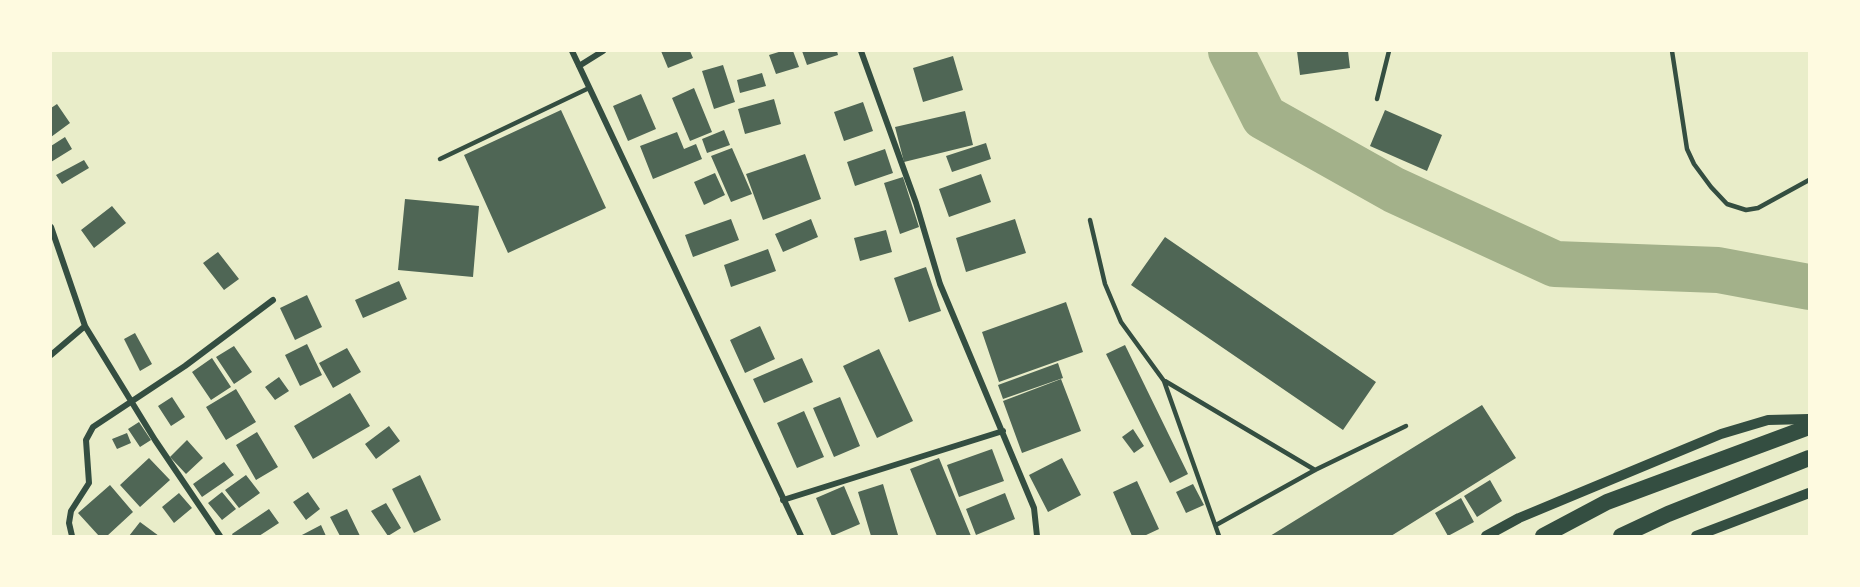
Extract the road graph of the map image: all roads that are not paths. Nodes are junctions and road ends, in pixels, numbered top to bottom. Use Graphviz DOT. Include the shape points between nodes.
graph roads {
  1 [pos="572,51"];
  2 [pos="603,51"];
  3 [pos="861,51"];
  4 [pos="1389,51"];
  5 [pos="1672,51"];
  6 [pos="579,66"];
  7 [pos="589,88"];
  8 [pos="1377,99"];
  9 [pos="440,159"];
  10 [pos="1809,180"];
  11 [pos="1090,220"];
  12 [pos="51,227"];
  13 [pos="273,300"];
  14 [pos="85,326"];
  15 [pos="51,356"];
  16 [pos="1164,381"];
  17 [pos="130,402"];
  18 [pos="1809,419"];
  19 [pos="1406,426"];
  20 [pos="1809,427"];
  21 [pos="1003,431"];
  22 [pos="1809,458"];
  23 [pos="1315,470"];
  24 [pos="1809,493"];
  25 [pos="783,500"];
  26 [pos="1216,525"];
  27 [pos="72,536"];
  28 [pos="219,536"];
  29 [pos="801,536"];
  30 [pos="1037,536"];
  31 [pos="1219,536"];
  32 [pos="1486,536"];
  33 [pos="1543,536"];
  34 [pos="1621,536"];
  35 [pos="1698,536"];
  1 -- 6 [label="street"];
  2 -- 6 [label="street"];
  3 -- 21 [label="street" via="916,203 940,284"];
  4 -- 8 [label="lane"];
  5 -- 10 [label="lane" via="1687,149 1694,164 1727,204 1746,210 1758,208"];
  6 -- 7 [label="street"];
  7 -- 9 [label="lane"];
  7 -- 25 [label="street"];
  11 -- 16 [label="lane" via="1105,284 1121,322"];
  12 -- 14 [label="street"];
  13 -- 17 [label="street"];
  14 -- 15 [label="street"];
  14 -- 17 [label="street"];
  16 -- 23 [label="lane"];
  16 -- 26 [label="lane"];
  17 -- 27 [label="street" via="93,427 86,440 89,483 71,511"];
  17 -- 28 [label="street"];
  18 -- 32 [label="street" via="1768,420 1720,434"];
  19 -- 23 [label="lane"];
  20 -- 33 [label="highway" via="1607,502"];
  21 -- 25 [label="street"];
  21 -- 30 [label="street" via="1034,508"];
  22 -- 34 [label="highway"];
  23 -- 26 [label="lane"];
  24 -- 35 [label="street"];
  25 -- 29 [label="street"];
  26 -- 31 [label="lane"];
}
